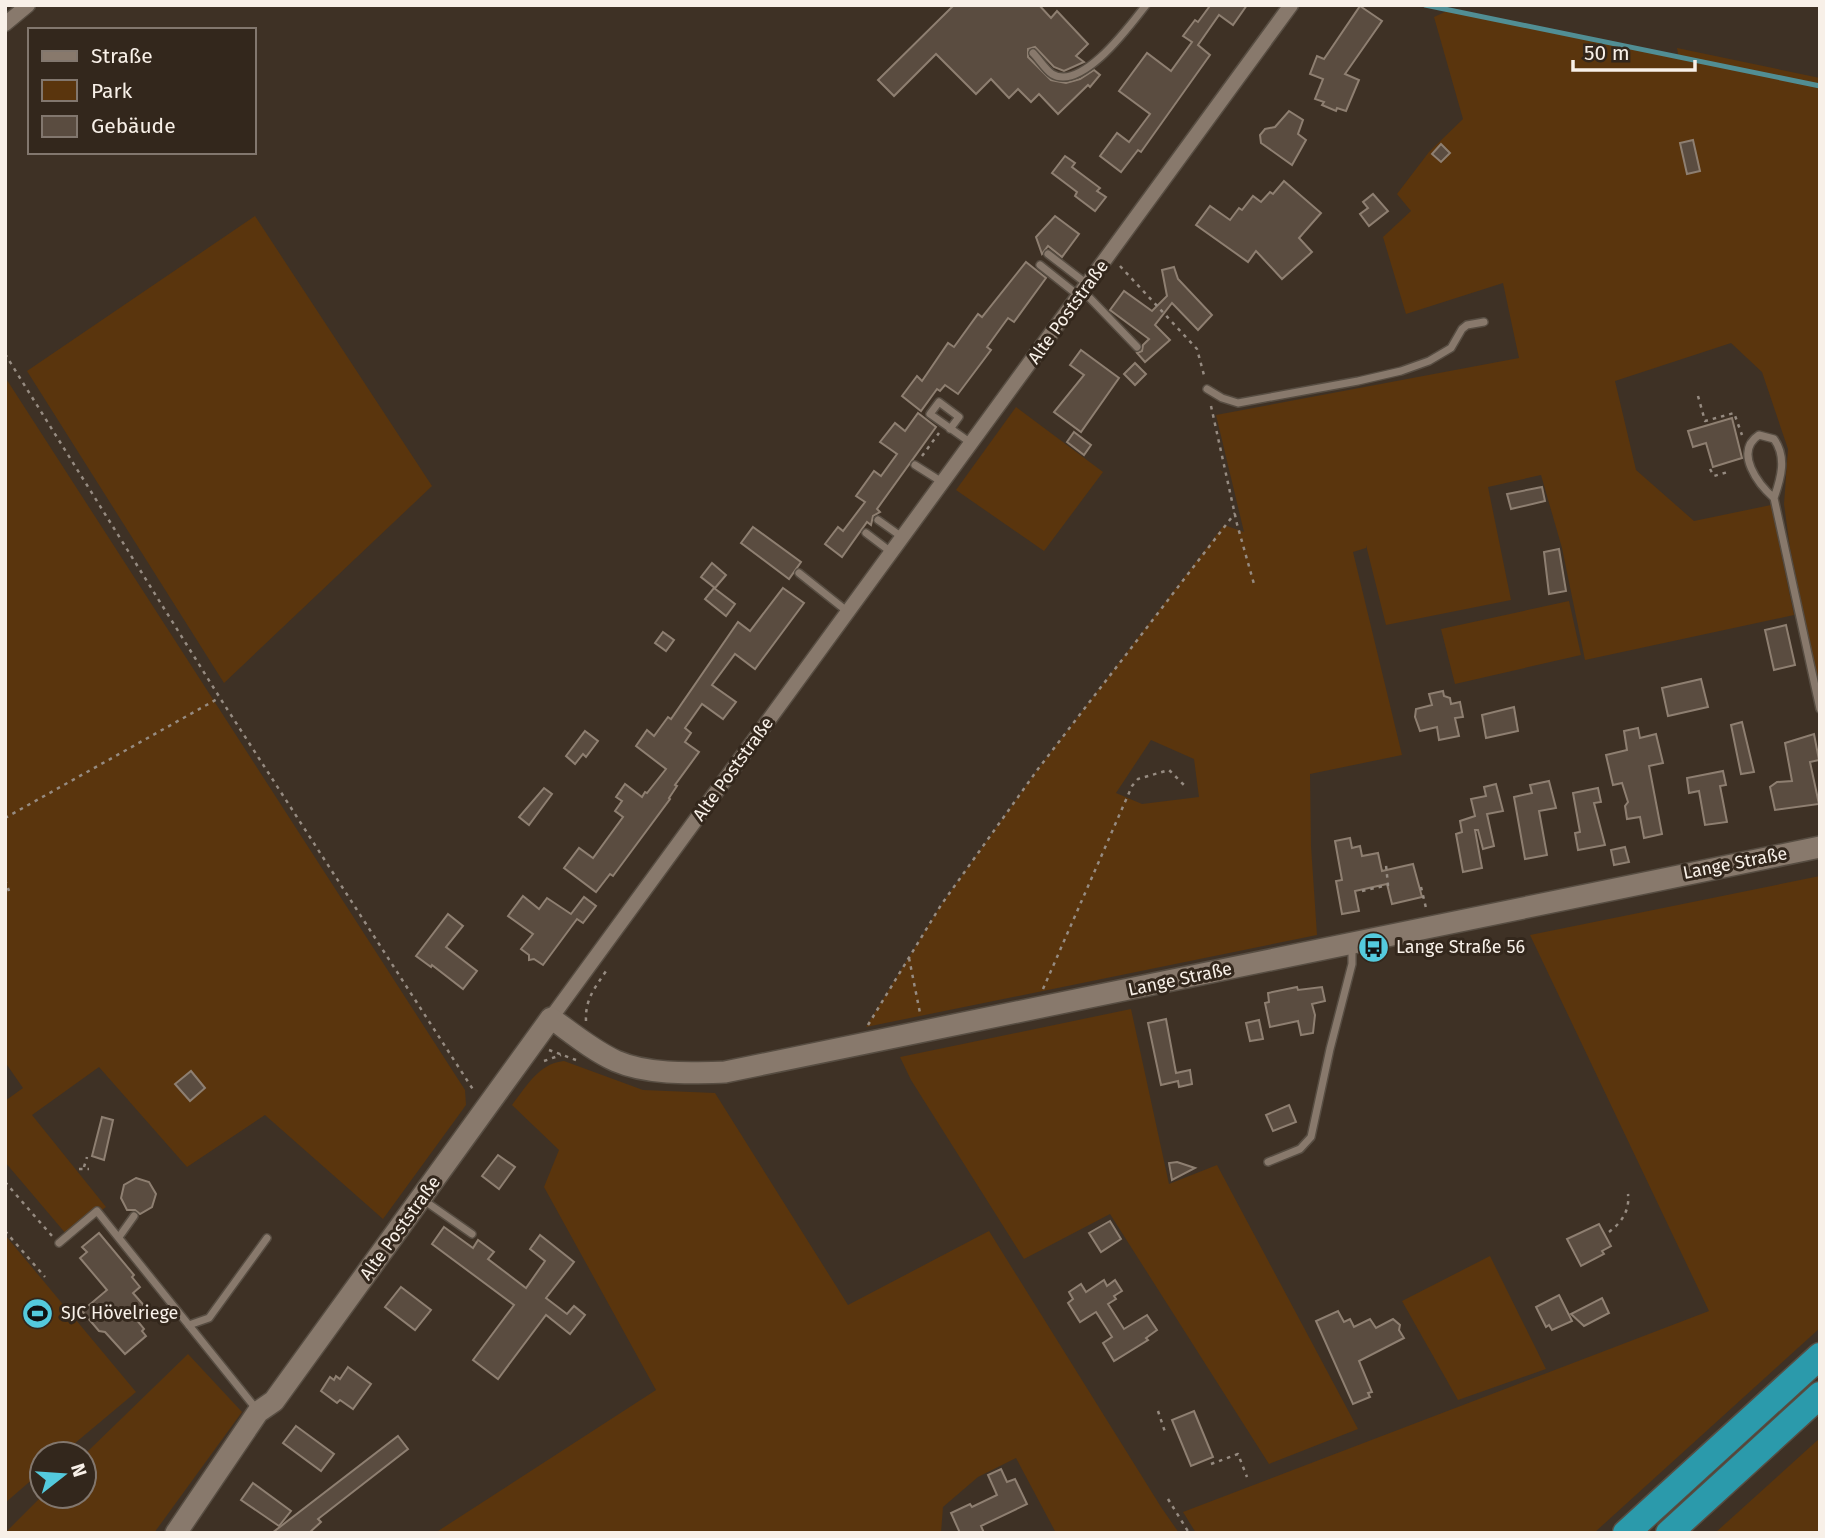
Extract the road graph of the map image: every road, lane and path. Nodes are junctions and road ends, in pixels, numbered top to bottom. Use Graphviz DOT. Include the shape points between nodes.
graph roads {
  1 [pos="28,5"];
  2 [pos="1146,5"];
  3 [pos="1292,5"];
  4 [pos="5,23"];
  5 [pos="1033,53"];
  6 [pos="1048,254"];
  7 [pos="1118,264"];
  8 [pos="1040,265"];
  9 [pos="1083,291"];
  10 [pos="1484,322"];
  11 [pos="1137,347"];
  12 [pos="5,354"];
  13 [pos="1207,389"];
  14 [pos="1698,396"];
  15 [pos="948,427"];
  16 [pos="971,444"];
  17 [pos="1749,448"];
  18 [pos="915,465"];
  19 [pos="1710,469"];
  20 [pos="1728,472"];
  21 [pos="943,482"];
  22 [pos="1774,498"];
  23 [pos="1235,513"];
  24 [pos="878,520"];
  25 [pos="866,533"];
  26 [pos="902,537"];
  27 [pos="892,552"];
  28 [pos="799,573"];
  29 [pos="1254,584"];
  30 [pos="848,612"];
  31 [pos="220,698"];
  32 [pos="1820,709"];
  33 [pos="1186,787"];
  34 [pos="5,818"];
  35 [pos="1820,847"];
  36 [pos="1386,865"];
  37 [pos="5,880"];
  38 [pos="1421,887"];
  39 [pos="9,891"];
  40 [pos="1362,891"];
  41 [pos="1427,911"];
  42 [pos="1352,943"];
  43 [pos="909,958"];
  44 [pos="1044,991"];
  45 [pos="921,1016"];
  46 [pos="551,1018"];
  47 [pos="866,1027"];
  48 [pos="485,1109"];
  49 [pos="87,1157"];
  50 [pos="1268,1162"];
  51 [pos="84,1167"];
  52 [pos="89,1168"];
  53 [pos="79,1169"];
  54 [pos="5,1182"];
  55 [pos="1628,1194"];
  56 [pos="421,1199"];
  57 [pos="134,1216"];
  58 [pos="5,1231"];
  59 [pos="1609,1232"];
  60 [pos="472,1234"];
  61 [pos="118,1237"];
  62 [pos="267,1238"];
  63 [pos="58,1243"];
  64 [pos="45,1277"];
  65 [pos="189,1325"];
  66 [pos="1820,1356"];
  67 [pos="1820,1395"];
  68 [pos="1158,1411"];
  69 [pos="258,1412"];
  70 [pos="1166,1432"];
  71 [pos="1211,1464"];
  72 [pos="1247,1477"];
  73 [pos="1168,1499"];
  74 [pos="176,1533"];
  75 [pos="1189,1533"];
  76 [pos="1626,1533"];
  77 [pos="1669,1533"];
  1 -- 4 [label="street"];
  2 -- 5 [label="lane" via="1105,55 1074,74 1052,74"];
  3 -- 9 [label="street, Alte Poststraße"];
  6 -- 9 [label="lane"];
  7 -- 13 [label="path" via="1197,349"];
  8 -- 9 [label="lane"];
  9 -- 11 [label="lane"];
  9 -- 16 [label="street, Alte Poststraße"];
  10 -- 13 [label="lane" via="1467,325 1451,348 1401,371 1238,403"];
  12 -- 31 [label="path"];
  13 -- 23 [label="path"];
  14 -- 17 [label="path" via="1705,421 1735,414 1742,448"];
  15 -- 16 [label="lane"];
  15 -- 18 [label="path"];
  16 -- 21 [label="street, Alte Poststraße"];
  17 -- 22 [label="lane" via="1752,472"];
  17 -- 22 [label="lane" via="1759,435 1774,439 1780,447 1781,479"];
  18 -- 21 [label="lane"];
  19 -- 20 [label="path" via="1714,476"];
  21 -- 26 [label="street, Alte Poststraße"];
  22 -- 32 [label="lane"];
  23 -- 29 [label="path"];
  23 -- 43 [label="path" via="1038,769"];
  24 -- 26 [label="lane"];
  25 -- 27 [label="lane"];
  26 -- 27 [label="street, Alte Poststraße"];
  27 -- 30 [label="street, Alte Poststraße"];
  28 -- 30 [label="lane"];
  30 -- 46 [label="street, Alte Poststraße"];
  31 -- 34 [label="path"];
  31 -- 48 [label="path"];
  33 -- 44 [label="path" via="1169,770 1138,779 1132,786"];
  35 -- 42 [label="street, Lange Straße"];
  36 -- 40 [label="path" via="1388,885"];
  37 -- 39 [label="path"];
  38 -- 41 [label="path"];
  42 -- 46 [label="street, Lange Straße" via="725,1072 679,1073 619,1062"];
  42 -- 50 [label="lane" via="1352,964 1311,1136 1300,1149"];
  43 -- 45 [label="path"];
  43 -- 47 [label="path"];
  46 -- 48 [label="street, Alte Poststraße"];
  48 -- 56 [label="street, Alte Poststraße"];
  49 -- 51 [label="path"];
  51 -- 52 [label="path"];
  51 -- 53 [label="path"];
  54 -- 63 [label="path"];
  55 -- 59 [label="path" via="1625,1215"];
  56 -- 60 [label="lane"];
  56 -- 69 [label="street, Alte Poststraße" via="274,1401"];
  57 -- 61 [label="lane"];
  58 -- 64 [label="path"];
  61 -- 63 [label="lane" via="97,1211"];
  61 -- 65 [label="lane"];
  62 -- 65 [label="lane" via="209,1318"];
  65 -- 69 [label="lane"];
  66 -- 76 [label="highway"];
  67 -- 77 [label="highway"];
  68 -- 70 [label="path"];
  69 -- 74 [label="street, Alte Poststraße"];
  71 -- 72 [label="path" via="1238,1454"];
  73 -- 75 [label="path"];
}
